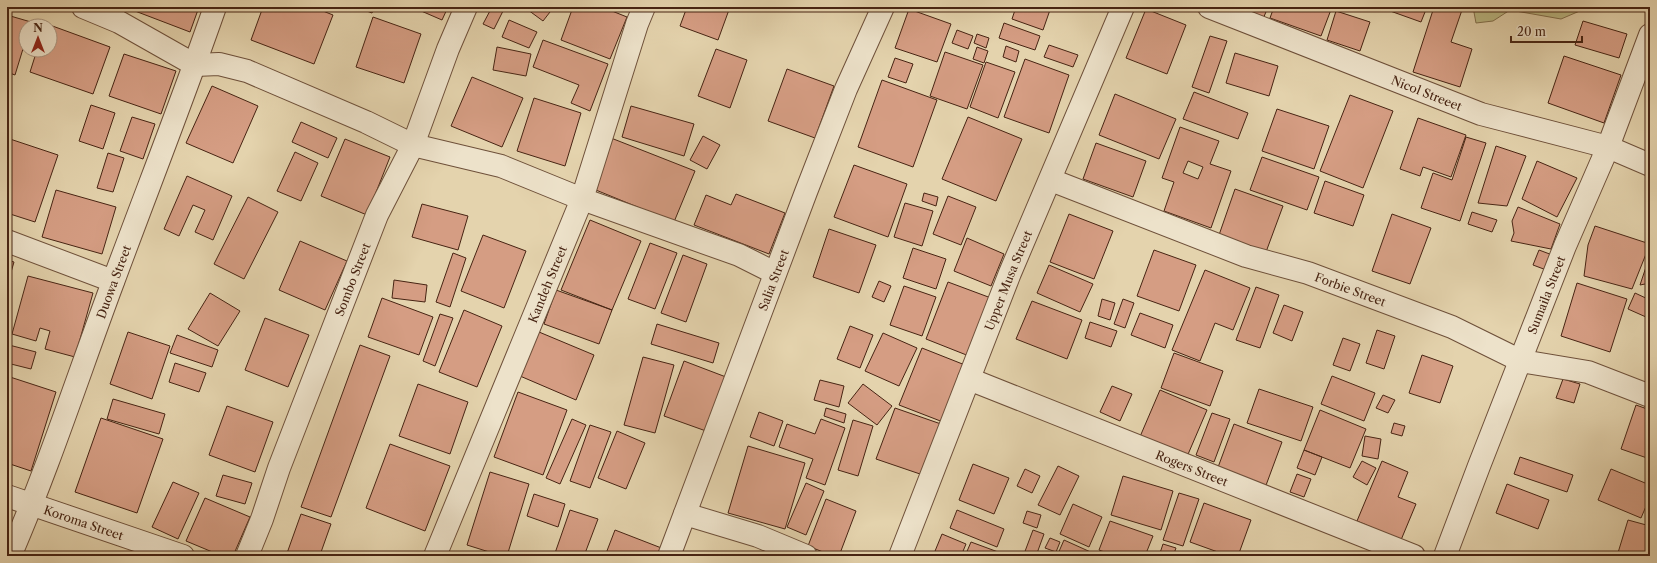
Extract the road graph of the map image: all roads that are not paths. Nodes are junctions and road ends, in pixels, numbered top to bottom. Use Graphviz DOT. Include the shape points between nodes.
graph roads {
  1 [pos="84,7"];
  2 [pos="215,7"];
  3 [pos="466,7"];
  4 [pos="644,7"];
  5 [pos="883,7"];
  6 [pos="1123,7"];
  7 [pos="1209,7"];
  8 [pos="1650,35"];
  9 [pos="195,65"];
  10 [pos="413,145"];
  11 [pos="1608,146"];
  12 [pos="1650,165"];
  13 [pos="1050,180"];
  14 [pos="582,200"];
  15 [pos="7,241"];
  16 [pos="775,273"];
  17 [pos="113,281"];
  18 [pos="1521,361"];
  19 [pos="969,379"];
  20 [pos="1650,396"];
  21 [pos="7,496"];
  22 [pos="32,506"];
  23 [pos="685,514"];
  24 [pos="10,556"];
  25 [pos="182,556"];
  26 [pos="247,556"];
  27 [pos="435,556"];
  28 [pos="669,556"];
  29 [pos="806,556"];
  30 [pos="900,556"];
  31 [pos="1414,556"];
  32 [pos="1445,556"];
  1 -- 9 [label="street" via="119,22"];
  2 -- 9 [label="street, Duowa Street"];
  3 -- 10 [label="street, Sombo Street"];
  4 -- 14 [label="street, Kandeh Street"];
  5 -- 16 [label="street, Salia Street" via="846,89"];
  6 -- 13 [label="street, Upper Musa Street"];
  7 -- 11 [label="street, Nicol Streeet" via="1481,114"];
  8 -- 11 [label="street, Sumaila Street"];
  9 -- 10 [label="street" via="220,64 247,71"];
  9 -- 17 [label="street, Duowa Street"];
  10 -- 14 [label="street" via="501,166"];
  10 -- 26 [label="street, Sombo Street" via="377,215"];
  11 -- 12 [label="street, Nicol Streeet"];
  11 -- 18 [label="street, Sumaila Street" via="1565,246"];
  13 -- 18 [label="street, Forbie Street" via="1246,256 1308,272 1445,325"];
  13 -- 19 [label="street, Upper Musa Street"];
  14 -- 16 [label="street" via="739,255"];
  14 -- 27 [label="street, Kandeh Street"];
  15 -- 17 [label="street"];
  16 -- 23 [label="street, Salia Street"];
  17 -- 22 [label="street, Duowa Street"];
  18 -- 20 [label="street, Forbie Street" via="1588,372"];
  18 -- 32 [label="street, Sumaila Street"];
  19 -- 30 [label="street, Upper Musa Street"];
  19 -- 31 [label="street, Rogers Street"];
  21 -- 22 [label="street, Koroma Street"];
  22 -- 24 [label="street, Duowa Street"];
  22 -- 25 [label="street, Koroma Street"];
  23 -- 28 [label="street, Salia Street"];
  23 -- 29 [label="street" via="758,536"];
}
